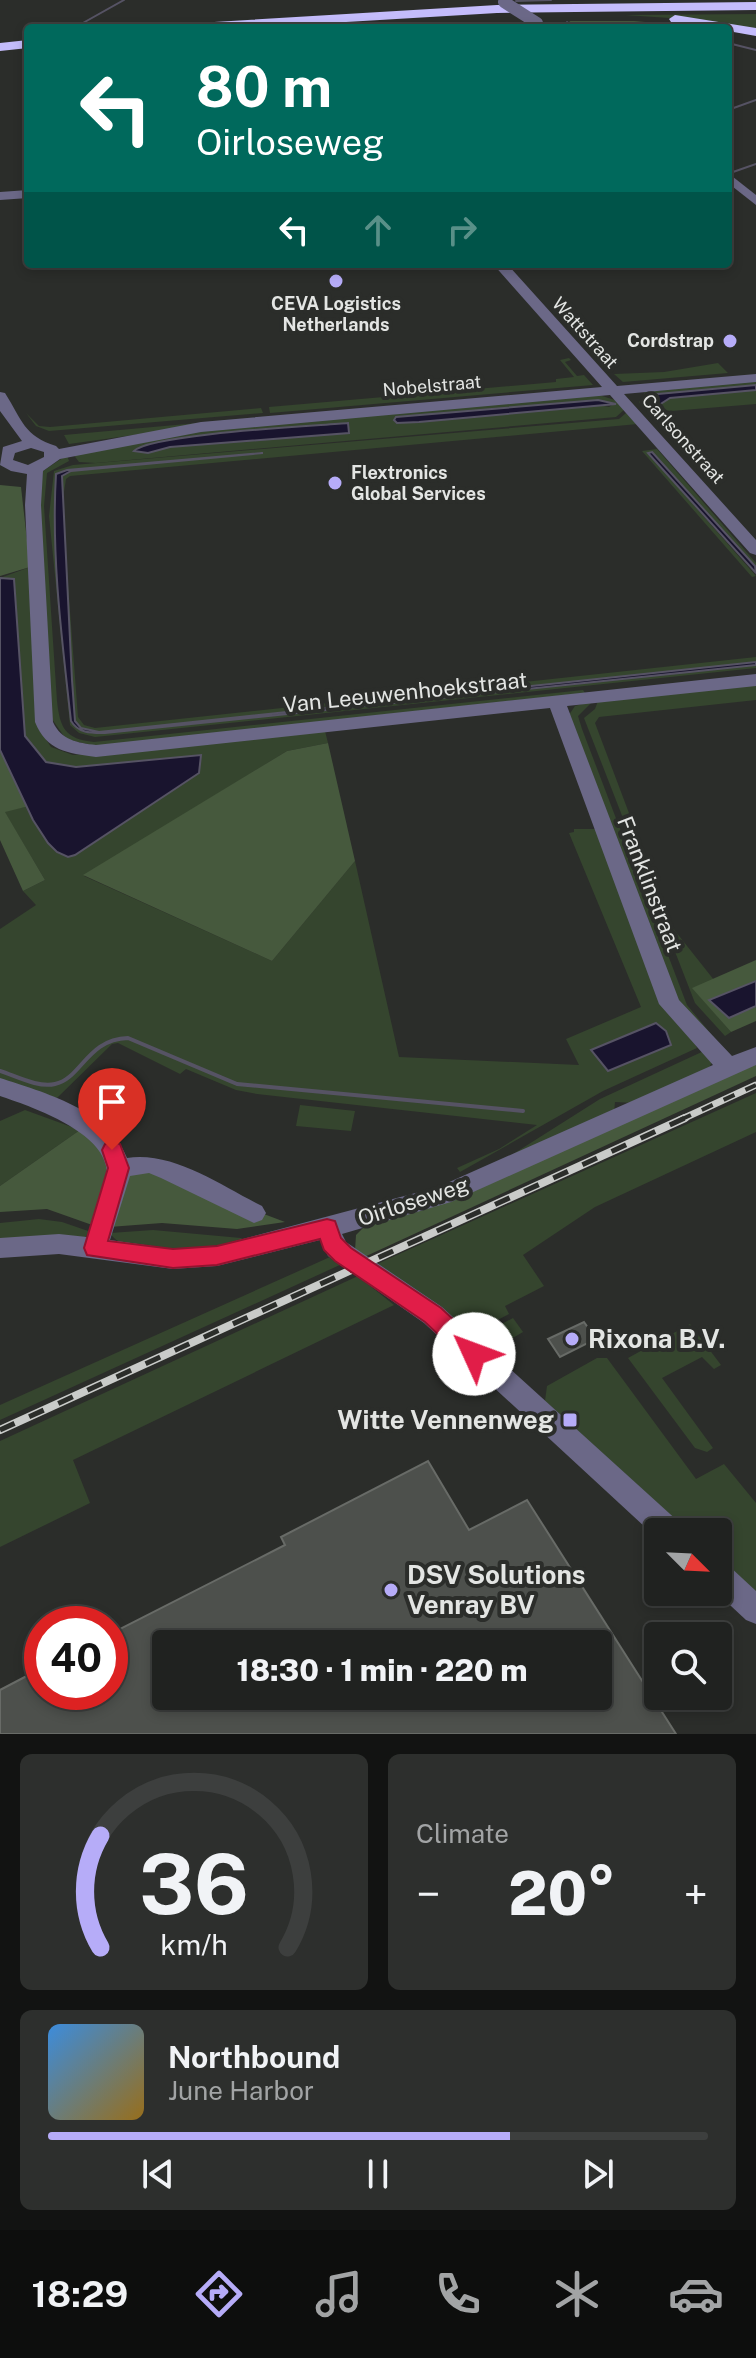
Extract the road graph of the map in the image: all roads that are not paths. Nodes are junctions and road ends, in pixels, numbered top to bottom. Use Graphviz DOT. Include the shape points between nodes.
graph roads {
  1 [pos="692,0"];
  2 [pos="503,1"];
  3 [pos="577,7"];
  4 [pos="756,9"];
  5 [pos="542,21"];
  6 [pos="240,24"];
  7 [pos="418,24"];
  8 [pos="704,24"];
  9 [pos="732,28"];
  10 [pos="756,32"];
  11 [pos="24,47"];
  12 [pos="0,50"];
  13 [pos="732,180"];
  14 [pos="24,194"];
  15 [pos="0,196"];
  16 [pos="756,201"];
  17 [pos="504,268"];
  18 [pos="756,378"];
  19 [pos="612,391"];
  20 [pos="0,396"];
  21 [pos="24,444"];
  22 [pos="52,452"];
  23 [pos="30,469"];
  24 [pos="756,550"];
  25 [pos="756,680"];
  26 [pos="556,700"];
  27 [pos="756,1055"];
  28 [pos="728,1067"];
  29 [pos="0,1087"];
  30 [pos="119,1168"];
  31 [pos="254,1213"];
  32 [pos="327,1228"];
  33 [pos="0,1248"];
  34 [pos="95,1248"];
  35 [pos="655,1518"];
  36 [pos="732,1588"];
  37 [pos="756,1610"];
  1 -- 3 [label="highway"];
  2 -- 5 [label="street, bridge"];
  3 -- 4 [label="highway"];
  3 -- 6 [label="highway"];
  4 -- 5 [label="highway"];
  5 -- 7 [label="highway"];
  5 -- 8 [label="highway" via="665,18"];
  9 -- 10 [label="highway"];
  11 -- 12 [label="highway"];
  13 -- 16 [label="street"];
  14 -- 15 [label="street"];
  17 -- 19 [label="street, Wattstraat"];
  18 -- 19 [label="street, Nobelstraat"];
  19 -- 22 [label="street, Nobelstraat" via="201,427"];
  19 -- 24 [label="street, Carlsonstraat"];
  20 -- 21 [label="street"];
  21 -- 22 [label="street"];
  21 -- 23 [label="street" via="5,454 5,461"];
  22 -- 23 [label="street" via="48,463"];
  23 -- 26 [label="street, Van Leeuwenhoekstraat" via="44,722 60,743 96,751"];
  25 -- 26 [label="street, Van Leeuwenhoekstraat"];
  26 -- 28 [label="street, Franklinstraat" via="670,1004"];
  27 -- 28 [label="street, Oirloseweg"];
  28 -- 32 [label="street, Oirloseweg" via="443,1195"];
  29 -- 30 [label="street" via="95,1129"];
  30 -- 31 [label="street" via="149,1164"];
  30 -- 34 [label="street"];
  32 -- 34 [label="street, Oirloseweg" via="217,1256 173,1259"];
  32 -- 35 [label="street" via="337,1249 433,1315"];
  33 -- 34 [label="street, Oirloseweg"];
  36 -- 37 [label="street"];
}
